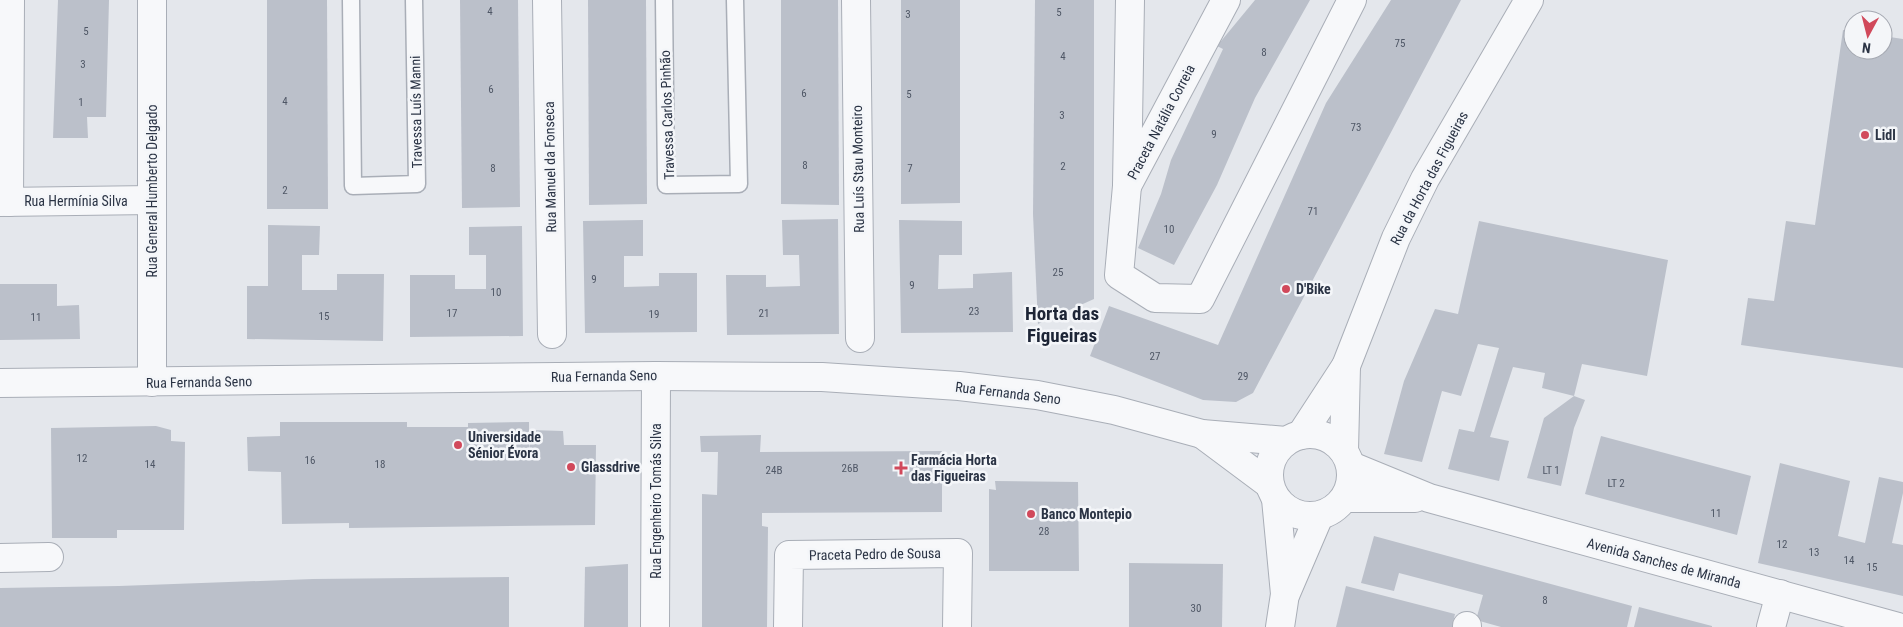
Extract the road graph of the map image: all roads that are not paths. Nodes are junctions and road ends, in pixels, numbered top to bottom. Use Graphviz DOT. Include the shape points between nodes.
graph roads {
  1 [pos="10,0"];
  2 [pos="152,0"];
  3 [pos="351,0"];
  4 [pos="414,0"];
  5 [pos="547,0"];
  6 [pos="664,0"];
  7 [pos="735,0"];
  8 [pos="856,0"];
  9 [pos="1130,0"];
  10 [pos="1226,0"];
  11 [pos="1352,0"];
  12 [pos="1529,0"];
  13 [pos="1127,186"];
  14 [pos="152,200"];
  15 [pos="4,202"];
  16 [pos="552,334"];
  17 [pos="860,338"];
  18 [pos="1346,366"];
  19 [pos="656,376"];
  20 [pos="152,382"];
  21 [pos="0,383"];
  22 [pos="1202,434"];
  23 [pos="1293,438"];
  24 [pos="1348,458"];
  25 [pos="1272,492"];
  26 [pos="1345,498"];
  27 [pos="1429,498"];
  28 [pos="1319,516"];
  29 [pos="48,557"];
  30 [pos="0,558"];
  31 [pos="1285,594"];
  32 [pos="1780,594"];
  33 [pos="655,627"];
  34 [pos="788,627"];
  35 [pos="957,627"];
  36 [pos="1280,627"];
  37 [pos="1771,627"];
  38 [pos="1898,627"];
  1 -- 15 [label="street"];
  2 -- 14 [label="street, Rua General Humberto Delgado"];
  3 -- 4 [label="lane, Travessa Luís Manni" via="353,186 417,184"];
  5 -- 16 [label="street, Rua Manuel da Fonseca"];
  6 -- 7 [label="lane, Travessa Carlos Pinhão" via="666,185 739,184"];
  8 -- 17 [label="street, Rua Luís Stau Monteiro"];
  9 -- 13 [label="street, Praceta Natália Correia"];
  10 -- 13 [label="street, Praceta Natália Correia"];
  11 -- 13 [label="street" via="1200,299 1155,298 1119,275"];
  12 -- 18 [label="street, Rua da Horta das Figueiras" via="1421,188 1396,238"];
  14 -- 15 [label="street, Rua Hermínia Silva"];
  14 -- 20 [label="street, Rua General Humberto Delgado"];
  18 -- 23 [label="street, Rua da Horta das Figueiras"];
  18 -- 24 [label="street, Rua da Horta das Figueiras"];
  19 -- 20 [label="street, Rua Fernanda Seno"];
  19 -- 22 [label="street, Rua Fernanda Seno" via="822,378 968,387 1037,395 1114,410"];
  19 -- 33 [label="street, Rua Engenheiro Tomás Silva"];
  20 -- 21 [label="street, Rua Fernanda Seno"];
  22 -- 23 [label="street, Rua Fernanda Seno"];
  22 -- 25 [label="street, Rua Fernanda Seno"];
  23 -- 24 [label="street" via="1317,434 1332,440"];
  23 -- 25 [label="street" via="1274,453 1269,468"];
  24 -- 26 [label="street" via="1351,482"];
  24 -- 27 [label="street, Avenida Sanches de Miranda"];
  25 -- 28 [label="street" via="1288,511 1303,516"];
  25 -- 31 [label="street"];
  26 -- 27 [label="street, Avenida Sanches de Miranda"];
  26 -- 28 [label="street" via="1334,510"];
  27 -- 32 [label="street, Avenida Sanches de Miranda"];
  28 -- 31 [label="street"];
  29 -- 30 [label="street"];
  31 -- 36 [label="street"];
  32 -- 37 [label="street"];
  32 -- 38 [label="street, Avenida Sanches de Miranda"];
  34 -- 35 [label="street, Praceta Pedro de Sousa" via="789,555 958,553"];
}
